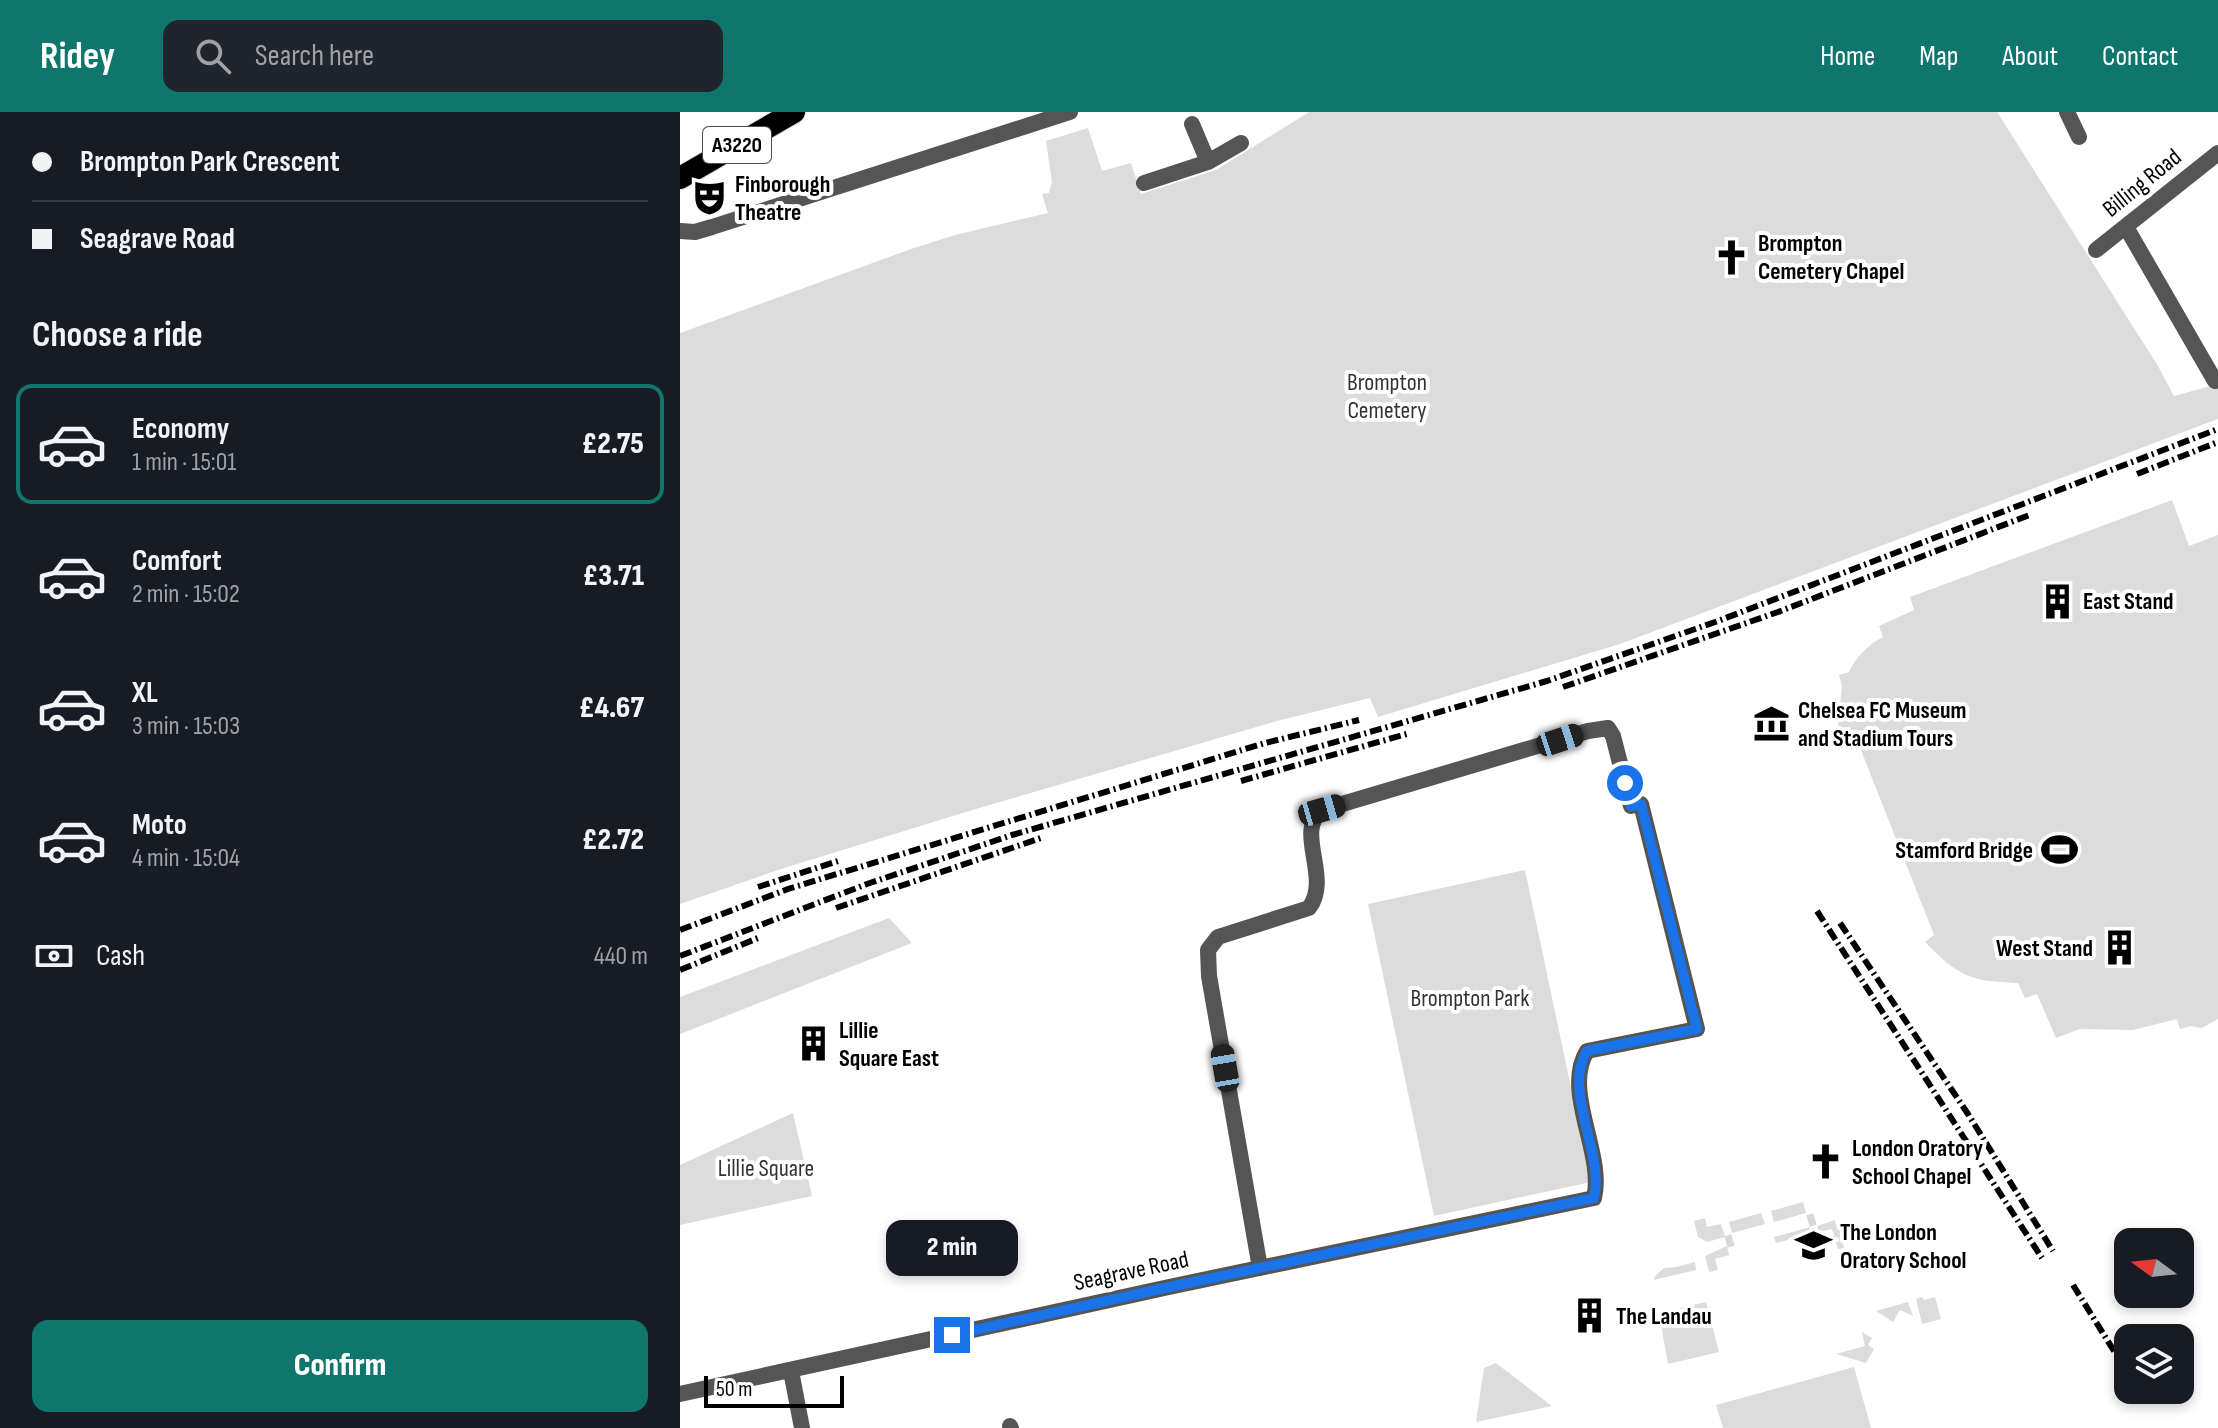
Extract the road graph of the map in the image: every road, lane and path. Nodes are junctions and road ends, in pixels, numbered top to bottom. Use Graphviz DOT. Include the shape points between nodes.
graph roads {
  1 [pos="794,112"];
  2 [pos="1070,112"];
  3 [pos="2067,112"];
  4 [pos="1192,124"];
  5 [pos="2079,137"];
  6 [pos="1241,143"];
  7 [pos="2216,159"];
  8 [pos="1208,162"];
  9 [pos="680,178"];
  10 [pos="1144,183"];
  11 [pos="2126,227"];
  12 [pos="680,231"];
  13 [pos="2096,250"];
  14 [pos="2215,381"];
  15 [pos="1260,1268"];
  16 [pos="791,1371"];
  17 [pos="680,1394"];
  18 [pos="802,1428"];
  1 -- 9 [label="highway, A3220"];
  2 -- 12 [label="street" via="712,227"];
  3 -- 5 [label="street"];
  4 -- 8 [label="street"];
  6 -- 8 [label="street"];
  7 -- 11 [label="street, Billing Road"];
  8 -- 10 [label="street"];
  11 -- 13 [label="street, Billing Road"];
  11 -- 14 [label="street"];
  15 -- 15 [label="street, Seagrave Road" via="1208,950 1218,937 1309,908 1318,892 1311,834 1322,810 1608,728 1631,806 1641,804 1697,1029 1587,1051 1579,1064 1597,1184 1594,1198"];
  15 -- 16 [label="street, Seagrave Road"];
  16 -- 17 [label="street, Seagrave Road"];
  16 -- 18 [label="street"];
}
